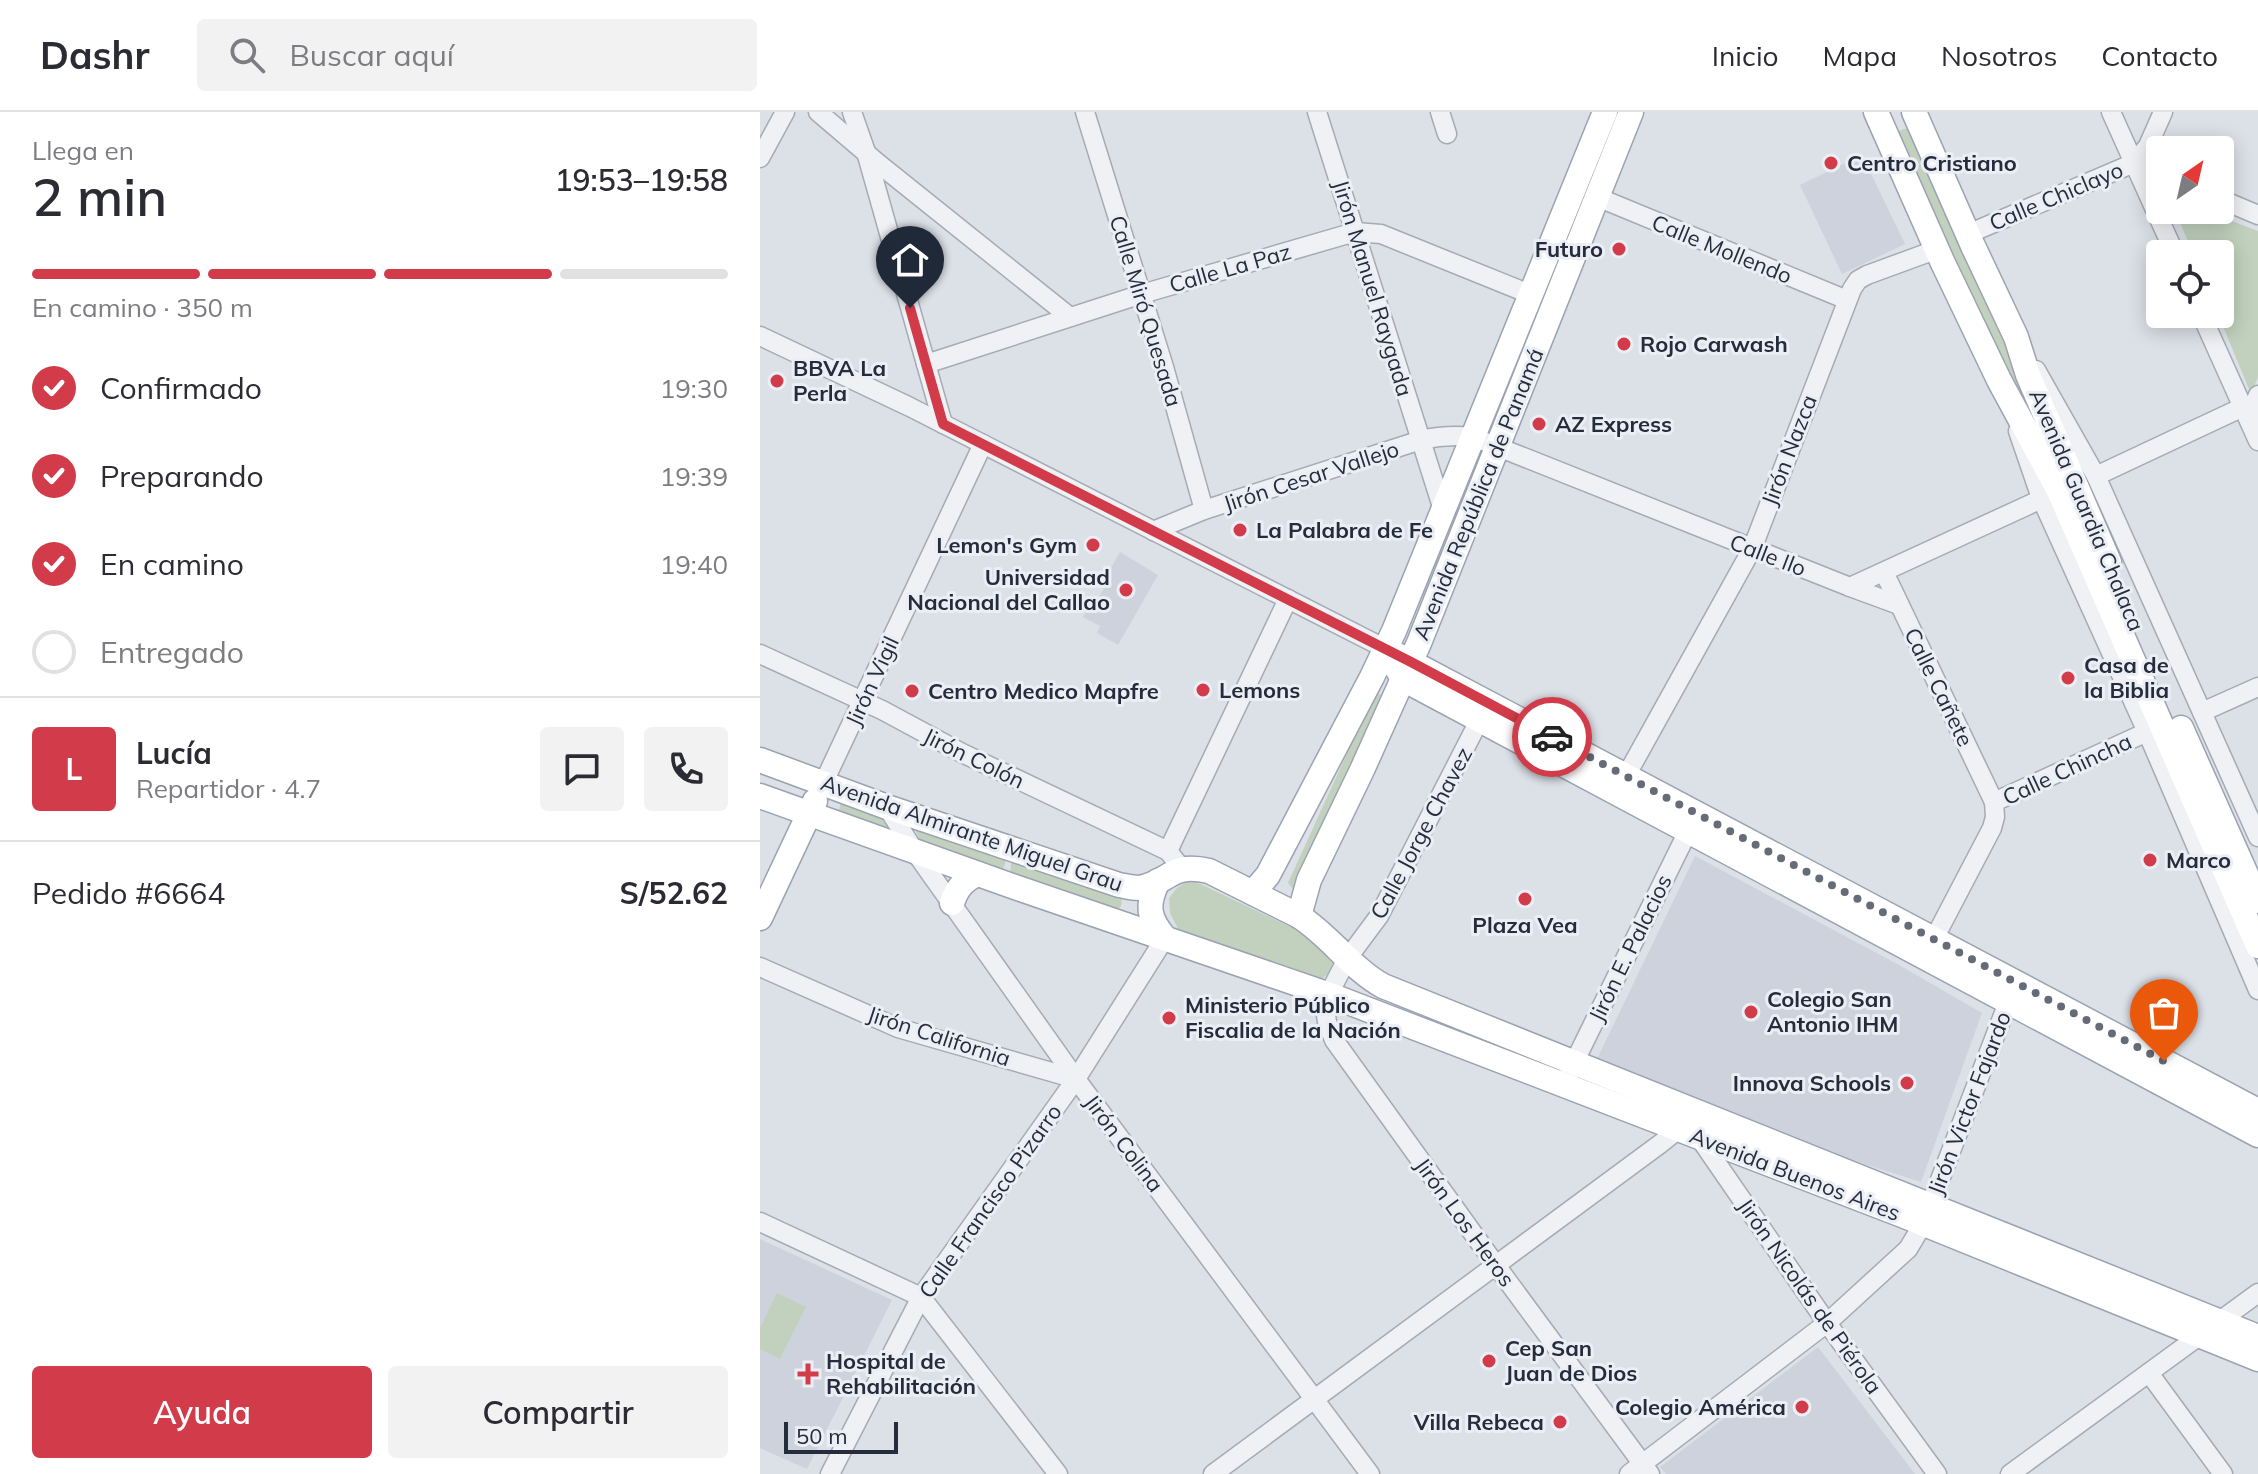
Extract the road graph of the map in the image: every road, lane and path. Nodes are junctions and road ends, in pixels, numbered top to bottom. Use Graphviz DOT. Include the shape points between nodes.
graph roads {
  1 [pos="785,112"];
  2 [pos="818,112"];
  3 [pos="852,112"];
  4 [pos="1085,112"];
  5 [pos="1317,112"];
  6 [pos="1440,112"];
  7 [pos="1605,112"];
  8 [pos="1631,112"];
  9 [pos="1912,112"];
  10 [pos="2111,112"];
  11 [pos="2163,112"];
  12 [pos="1878,119"];
  13 [pos="1447,134"];
  14 [pos="866,152"];
  15 [pos="760,158"];
  16 [pos="2134,163"];
  17 [pos="2146,168"];
  18 [pos="1597,197"];
  19 [pos="2234,205"];
  20 [pos="2258,215"];
  21 [pos="1355,232"];
  22 [pos="1968,234"];
  23 [pos="2169,240"];
  24 [pos="1938,249"];
  25 [pos="1142,294"];
  26 [pos="1532,295"];
  27 [pos="1847,300"];
  28 [pos="1070,317"];
  29 [pos="2208,328"];
  30 [pos="760,336"];
  31 [pos="2016,337"];
  32 [pos="926,364"];
  33 [pos="2258,395"];
  34 [pos="2250,416"];
  35 [pos="943,424"];
  36 [pos="1473,437"];
  37 [pos="1421,440"];
  38 [pos="2258,441"];
  39 [pos="983,444"];
  40 [pos="1496,446"];
  41 [pos="2096,476"];
  42 [pos="2050,495"];
  43 [pos="1204,510"];
  44 [pos="1443,510"];
  45 [pos="1153,531"];
  46 [pos="1752,549"];
  47 [pos="1884,572"];
  48 [pos="1850,587"];
  49 [pos="2114,594"];
  50 [pos="1288,599"];
  51 [pos="1899,605"];
  52 [pos="1386,649"];
  53 [pos="760,654"];
  54 [pos="1407,670"];
  55 [pos="2258,687"];
  56 [pos="862,701"];
  57 [pos="1484,711"];
  58 [pos="2202,712"];
  59 [pos="2147,732"];
  60 [pos="760,760"];
  61 [pos="1626,776"];
  62 [pos="823,784"];
  63 [pos="760,796"];
  64 [pos="1994,802"];
  65 [pos="887,807"];
  66 [pos="809,814"];
  67 [pos="1693,822"];
  68 [pos="2258,837"];
  69 [pos="915,852"];
  70 [pos="1020,852"];
  71 [pos="1175,860"];
  72 [pos="977,874"];
  73 [pos="1158,881"];
  74 [pos="1012,886"];
  75 [pos="1253,893"];
  76 [pos="2258,901"];
  77 [pos="952,903"];
  78 [pos="1299,916"];
  79 [pos="760,918"];
  80 [pos="1165,938"];
  81 [pos="1934,939"];
  82 [pos="2258,946"];
  83 [pos="1347,959"];
  84 [pos="760,967"];
  85 [pos="2258,990"];
  86 [pos="2012,992"];
  87 [pos="1330,995"];
  88 [pos="1569,1073"];
  89 [pos="1076,1079"];
  90 [pos="2258,1111"];
  91 [pos="1692,1122"];
  92 [pos="2258,1135"];
  93 [pos="1927,1215"];
  94 [pos="760,1222"];
  95 [pos="1495,1264"];
  96 [pos="2258,1293"];
  97 [pos="921,1297"];
  98 [pos="1827,1323"];
  99 [pos="2208,1328"];
  100 [pos="2258,1337"];
  101 [pos="2258,1359"];
  102 [pos="2149,1373"];
  103 [pos="1315,1400"];
  104 [pos="1640,1471"];
  105 [pos="830,1474"];
  106 [pos="1058,1474"];
  107 [pos="1213,1474"];
  108 [pos="1370,1474"];
  109 [pos="1937,1474"];
  110 [pos="2010,1474"];
  111 [pos="2223,1474"];
  1 -- 15 [label="street"];
  2 -- 14 [label="street"];
  3 -- 14 [label="street"];
  4 -- 25 [label="street, Calle Miró Quesada"];
  5 -- 21 [label="street, Jirón Manuel Raygada"];
  6 -- 13 [label="street"];
  7 -- 26 [label="main road, Avenida República de Panamá"];
  8 -- 18 [label="main road, Avenida República de Panamá"];
  9 -- 12 [label="main road"];
  9 -- 22 [label="main road, Avenida Guardia Chalaca"];
  10 -- 16 [label="street"];
  11 -- 16 [label="street, Calle Chiclayo"];
  12 -- 24 [label="main road, Avenida Guardia Chalaca"];
  14 -- 28 [label="street"];
  14 -- 32 [label="street"];
  16 -- 17 [label="street"];
  16 -- 22 [label="street, Calle Chiclayo"];
  16 -- 23 [label="street"];
  18 -- 27 [label="street, Calle Mollendo"];
  18 -- 40 [label="main road, Avenida República de Panamá"];
  19 -- 20 [label="street"];
  21 -- 25 [label="street, Calle La Paz"];
  21 -- 26 [label="street, Calle La Paz" via="1381,234"];
  21 -- 37 [label="street, Jirón Manuel Raygada"];
  22 -- 31 [label="main road, Avenida Guardia Chalaca"];
  24 -- 27 [label="street, Jirón Nazca" via="1858,280"];
  24 -- 42 [label="main road, Avenida Guardia Chalaca"];
  25 -- 28 [label="street, Calle La Paz"];
  25 -- 43 [label="street, Calle Miró Quesada"];
  26 -- 36 [label="main road, Avenida República de Panamá"];
  27 -- 46 [label="street, Jirón Nazca"];
  28 -- 32 [label="street, Calle La Paz"];
  29 -- 34 [label="street"];
  30 -- 35 [label="street"];
  31 -- 41 [label="street, Avenida Guardia Chalaca"];
  31 -- 49 [label="main road, Avenida Guardia Chalaca"];
  32 -- 35 [label="street"];
  33 -- 34 [label="street"];
  34 -- 38 [label="street"];
  34 -- 41 [label="street"];
  35 -- 39 [label="street"];
  36 -- 37 [label="street, Jirón Cesar Vallejo"];
  36 -- 40 [label="street, Calle Ilo"];
  36 -- 44 [label="main road, Avenida República de Panamá"];
  37 -- 43 [label="street, Jirón Cesar Vallejo"];
  37 -- 44 [label="street, Jirón Manuel Raygada"];
  39 -- 45 [label="street"];
  39 -- 56 [label="street, Jirón Vigil"];
  40 -- 46 [label="street, Calle Ilo"];
  40 -- 54 [label="main road, Avenida República de Panamá"];
  41 -- 58 [label="street, Avenida Guardia Chalaca"];
  42 -- 47 [label="street"];
  42 -- 49 [label="main road, Avenida Guardia Chalaca"];
  42 -- 59 [label="street, Avenida Guardia Chalaca"];
  43 -- 45 [label="street, Jirón Cesar Vallejo"];
  44 -- 52 [label="main road, Avenida República de Panamá"];
  45 -- 50 [label="street"];
  46 -- 48 [label="street, Calle Ilo"];
  46 -- 61 [label="street, Jirón Nazca"];
  47 -- 48 [label="street"];
  47 -- 51 [label="street, Calle Cañete"];
  48 -- 51 [label="street, Calle Ilo"];
  49 -- 76 [label="main road, Avenida Guardia Chalaca"];
  49 -- 82 [label="main road, Avenida Guardia Chalaca"];
  50 -- 52 [label="street"];
  50 -- 71 [label="street"];
  51 -- 64 [label="street, Calle Cañete"];
  52 -- 54 [label="main road"];
  52 -- 75 [label="main road, Avenida República de Panamá" via="1268,875"];
  53 -- 56 [label="street, Jirón Colón"];
  54 -- 57 [label="main road"];
  54 -- 78 [label="main road, Avenida República de Panamá" via="1316,864"];
  55 -- 58 [label="street"];
  56 -- 62 [label="street, Jirón Vigil"];
  56 -- 71 [label="street, Jirón Colón"];
  57 -- 61 [label="main road"];
  57 -- 67 [label="main road"];
  57 -- 83 [label="street, Calle Jorge Chavez" via="1379,916"];
  58 -- 68 [label="street, Avenida Guardia Chalaca"];
  59 -- 64 [label="street, Calle Chincha"];
  59 -- 85 [label="street, Avenida Guardia Chalaca"];
  60 -- 62 [label="main road, Avenida Almirante Miguel Grau"];
  61 -- 67 [label="main road"];
  62 -- 65 [label="main road, Avenida Almirante Miguel Grau"];
  62 -- 66 [label="main road, Jirón Vigil"];
  63 -- 66 [label="main road, Avenida Almirante Miguel Grau"];
  64 -- 81 [label="street, Calle Chincha" via="1992,828"];
  65 -- 69 [label="street, Jirón Colina"];
  65 -- 70 [label="main road, Avenida Almirante Miguel Grau"];
  66 -- 69 [label="main road, Avenida Almirante Miguel Grau"];
  66 -- 79 [label="main road, Jirón Vigil"];
  67 -- 81 [label="main road"];
  67 -- 86 [label="main road"];
  67 -- 88 [label="street, Jirón E. Palacios"];
  69 -- 72 [label="main road, Avenida Almirante Miguel Grau"];
  69 -- 77 [label="street, Jirón Colina"];
  70 -- 73 [label="main road, Avenida Almirante Miguel Grau" via="1119,885 1136,888"];
  70 -- 74 [label="main road" via="1007,867"];
  71 -- 73 [label="main road, Avenida Almirante Miguel Grau"];
  71 -- 75 [label="main road"];
  72 -- 74 [label="main road, Avenida Almirante Miguel Grau"];
  72 -- 77 [label="main road" via="956,890"];
  73 -- 80 [label="main road" via="1150,911"];
  74 -- 80 [label="main road, Avenida Almirante Miguel Grau"];
  75 -- 78 [label="main road"];
  77 -- 89 [label="street, Jirón Colina"];
  78 -- 83 [label="main road"];
  80 -- 87 [label="main road, Avenida Almirante Miguel Grau"];
  80 -- 89 [label="street, Calle Francisco Pizarro"];
  81 -- 86 [label="main road"];
  83 -- 87 [label="street, Jirón Los Heros"];
  83 -- 88 [label="main road, Avenida Buenos Aires" via="1383,986"];
  84 -- 89 [label="street, Jirón California" via="898,1028"];
  86 -- 90 [label="main road"];
  86 -- 92 [label="main road"];
  86 -- 93 [label="street, Jirón Victor Fajardo"];
  87 -- 88 [label="main road, Avenida Buenos Aires"];
  87 -- 95 [label="street, Jirón Los Heros" via="1325,1008 1334,1040"];
  88 -- 91 [label="main road, Avenida Buenos Aires"];
  89 -- 97 [label="street, Calle Francisco Pizarro"];
  89 -- 103 [label="street, Jirón Colina"];
  91 -- 93 [label="main road, Avenida Buenos Aires"];
  91 -- 95 [label="street"];
  91 -- 98 [label="street, Jirón Nicolás de Piérola"];
  93 -- 98 [label="street, Jirón Victor Fajardo" via="1908,1249"];
  93 -- 99 [label="main road, Avenida Buenos Aires"];
  94 -- 97 [label="street"];
  95 -- 103 [label="street"];
  95 -- 104 [label="street, Jirón Los Heros"];
  96 -- 99 [label="street"];
  97 -- 105 [label="street, Calle Francisco Pizarro"];
  97 -- 106 [label="street"];
  98 -- 104 [label="street, Jirón Victor Fajardo"];
  98 -- 109 [label="street, Jirón Nicolás de Piérola"];
  99 -- 100 [label="main road, Avenida Buenos Aires"];
  99 -- 101 [label="main road, Avenida Buenos Aires"];
  99 -- 102 [label="street"];
  102 -- 110 [label="street"];
  102 -- 111 [label="street"];
  103 -- 107 [label="street"];
  103 -- 108 [label="street, Jirón Colina"];
}
